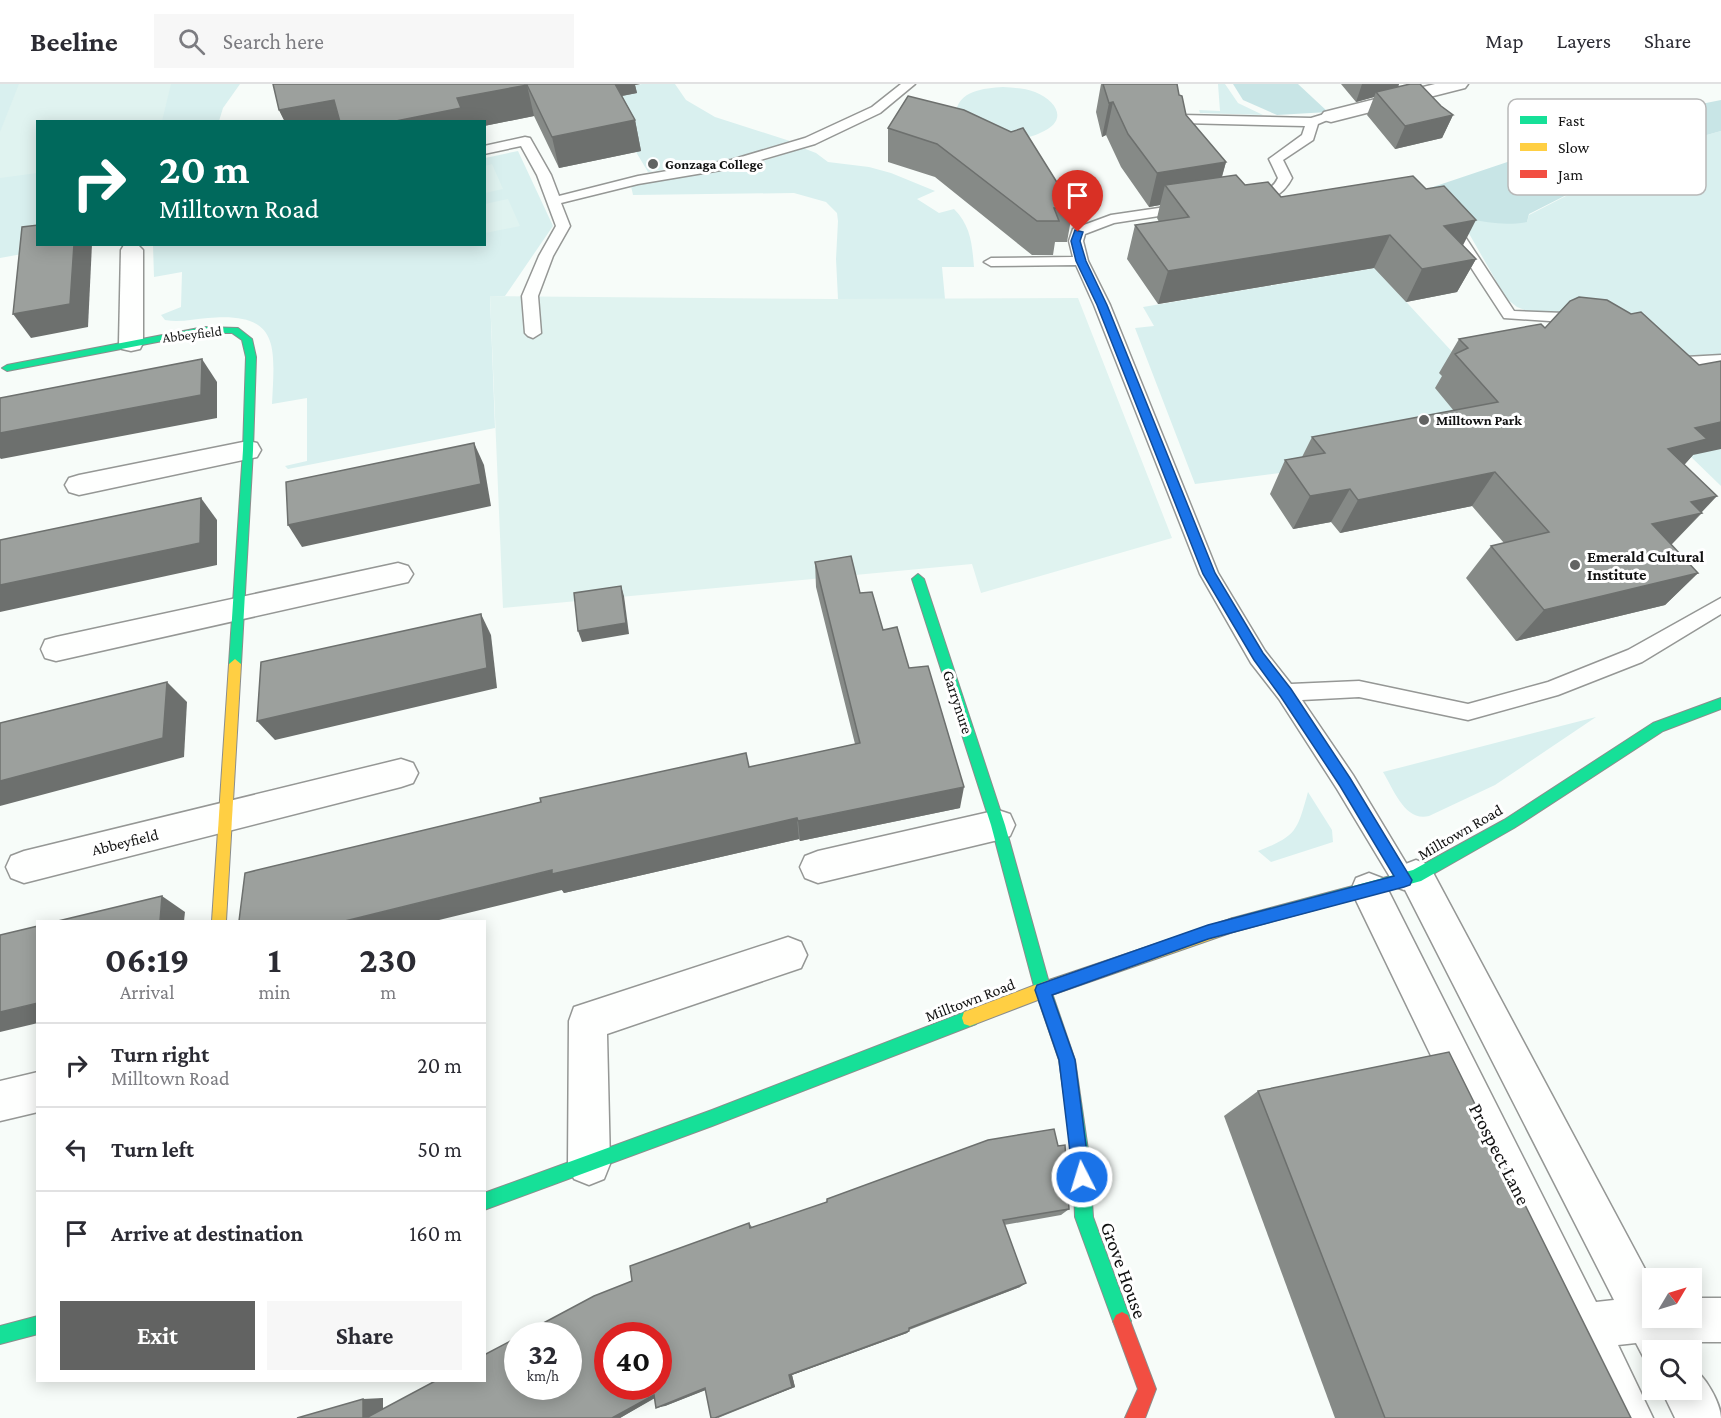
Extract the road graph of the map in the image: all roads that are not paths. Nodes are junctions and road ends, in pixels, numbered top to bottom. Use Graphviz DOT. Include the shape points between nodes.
graph roads {
  1 [pos="909,84"];
  2 [pos="1458,84"];
  3 [pos="1182,119"];
  4 [pos="1322,119"];
  5 [pos="486,150"];
  6 [pos="1235,200"];
  7 [pos="553,201"];
  8 [pos="1201,205"];
  9 [pos="1439,213"];
  10 [pos="132,250"];
  11 [pos="1081,261"];
  12 [pos="991,262"];
  13 [pos="1598,327"];
  14 [pos="533,333"];
  15 [pos="131,343"];
  16 [pos="1721,360"];
  17 [pos="1654,363"];
  18 [pos="7,368"];
  19 [pos="248,450"];
  20 [pos="79,485"];
  21 [pos="398,574"];
  22 [pos="918,579"];
  23 [pos="1721,605"];
  24 [pos="237,609"];
  25 [pos="56,649"];
  26 [pos="1286,693"];
  27 [pos="1721,703"];
  28 [pos="401,773"];
  29 [pos="225,817"];
  30 [pos="998,825"];
  31 [pos="24,867"];
  32 [pos="818,867"];
  33 [pos="1396,882"];
  34 [pos="219,920"];
  35 [pos="788,955"];
  36 [pos="1043,990"];
  37 [pos="36,1092"];
  38 [pos="0,1101"];
  39 [pos="589,1164"];
  40 [pos="486,1201"];
  41 [pos="1721,1320"];
  42 [pos="1586,1325"];
  43 [pos="36,1326"];
  44 [pos="0,1335"];
  45 [pos="1656,1335"];
  46 [pos="1690,1400"];
  47 [pos="1135,1418"];
  48 [pos="1630,1418"];
  49 [pos="1700,1418"];
  1 -- 7 [label="lane" via="876,110 810,141 733,164 638,180"];
  2 -- 4 [label="street"];
  3 -- 4 [label="lane"];
  4 -- 6 [label="lane" via="1308,137 1276,159 1285,178 1280,189 1273,194"];
  5 -- 7 [label="lane" via="525,141"];
  7 -- 14 [label="lane" via="563,226 530,296"];
  8 -- 11 [label="lane" via="1092,225 1078,232"];
  9 -- 13 [label="lane" via="1449,216 1451,226 1509,315 1556,315"];
  10 -- 15 [label="street"];
  11 -- 12 [label="lane"];
  11 -- 26 [label="lane" via="1209,574 1258,657"];
  15 -- 18 [label="street, Abbeyfield"];
  15 -- 19 [label="street, Abbeyfield" via="204,330 234,330 247,339 251,357"];
  16 -- 17 [label="lane"];
  19 -- 20 [label="street"];
  19 -- 24 [label="street, Abbeyfield"];
  21 -- 24 [label="street"];
  22 -- 30 [label="street, Garrynure"];
  23 -- 26 [label="lane" via="1635,656 1551,689 1468,712 1359,689"];
  24 -- 25 [label="street"];
  24 -- 29 [label="street, Abbeyfield"];
  26 -- 33 [label="lane" via="1345,782"];
  27 -- 33 [label="street, Milltown Road" via="1658,727 1509,824"];
  28 -- 29 [label="street, Abbeyfield"];
  29 -- 31 [label="street, Abbeyfield"];
  29 -- 34 [label="street, Abbeyfield"];
  30 -- 32 [label="street"];
  30 -- 36 [label="street, Garrynure"];
  33 -- 36 [label="street, Milltown Road" via="1208,932"];
  33 -- 42 [label="street, Prospect Lane"];
  33 -- 45 [label="street"];
  35 -- 39 [label="street" via="588,1021"];
  36 -- 39 [label="street, Milltown Road"];
  36 -- 47 [label="street, Grove House" via="1067,1060 1081,1157 1084,1217 1147,1389"];
  37 -- 38 [label="street"];
  39 -- 40 [label="street, Milltown Road"];
  41 -- 45 [label="street"];
  42 -- 45 [label="street"];
  42 -- 48 [label="street, Prospect Lane"];
  43 -- 44 [label="street"];
  46 -- 49 [label="street"];
}
